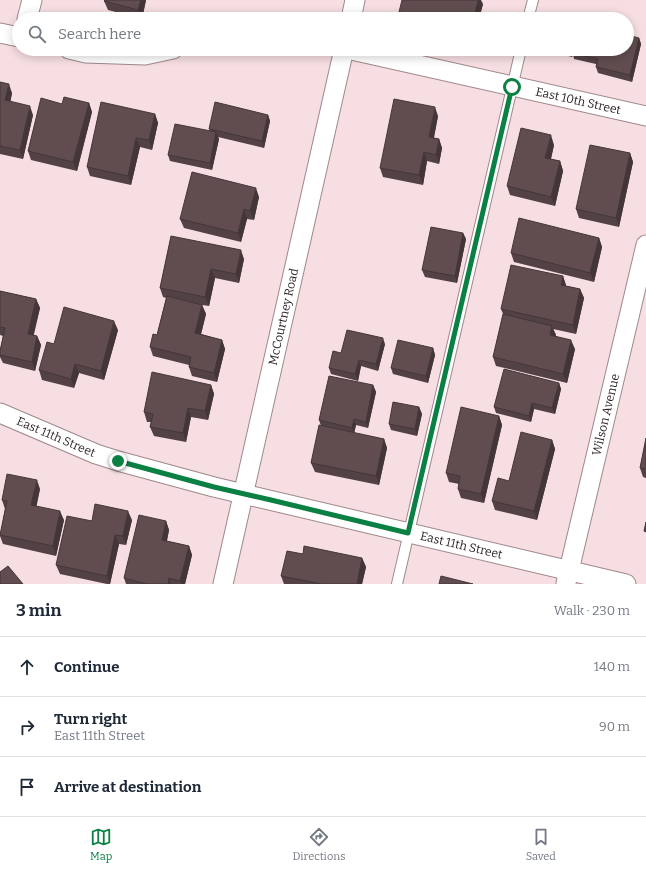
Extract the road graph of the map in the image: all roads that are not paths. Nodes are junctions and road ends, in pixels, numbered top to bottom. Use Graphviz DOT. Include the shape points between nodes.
graph roads {
  1 [pos="32,0"];
  2 [pos="355,0"];
  3 [pos="533,0"];
  4 [pos="29,12"];
  5 [pos="352,12"];
  6 [pos="530,12"];
  7 [pos="0,33"];
  8 [pos="12,36"];
  9 [pos="343,56"];
  10 [pos="376,56"];
  11 [pos="519,56"];
  12 [pos="512,87"];
  13 [pos="646,116"];
  14 [pos="646,246"];
  15 [pos="0,413"];
  16 [pos="244,494"];
  17 [pos="408,533"];
  18 [pos="568,578"];
  19 [pos="223,584"];
  20 [pos="397,584"];
  21 [pos="626,584"];
  1 -- 4 [label="street"];
  2 -- 5 [label="street"];
  3 -- 6 [label="lane"];
  7 -- 8 [label="street"];
  9 -- 16 [label="street, McCourtney Road"];
  10 -- 12 [label="street, East 10th Street"];
  11 -- 12 [label="lane"];
  12 -- 13 [label="street, East 10th Street"];
  12 -- 17 [label="lane"];
  14 -- 18 [label="street, Wilson Avenue"];
  15 -- 16 [label="street, East 11th Street" via="96,454"];
  16 -- 17 [label="street, East 11th Street"];
  16 -- 19 [label="street, McCourtney Road"];
  17 -- 18 [label="street, East 11th Street"];
  17 -- 20 [label="lane"];
  18 -- 21 [label="street, East 11th Street"];
}
